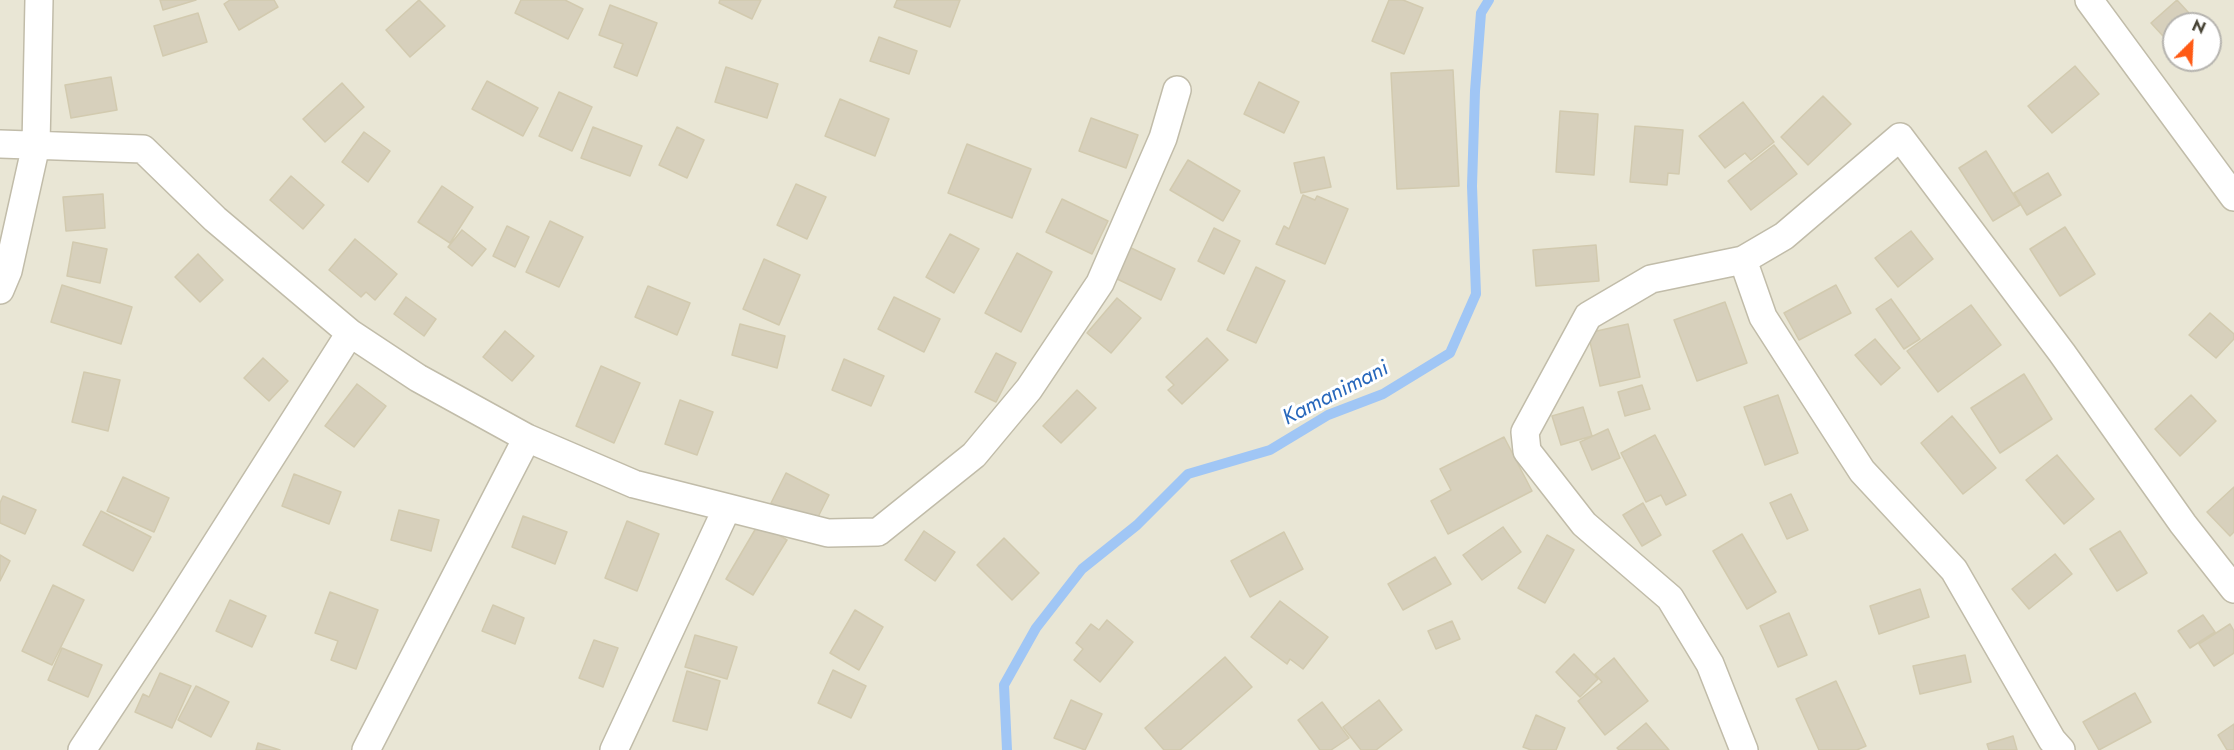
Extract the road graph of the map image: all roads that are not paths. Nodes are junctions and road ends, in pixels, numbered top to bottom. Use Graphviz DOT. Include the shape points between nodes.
graph roads {
  1 [pos="39,0"];
  2 [pos="2089,0"];
  3 [pos="1177,90"];
  4 [pos="0,144"];
  5 [pos="36,146"];
  6 [pos="2234,197"];
  7 [pos="1743,260"];
  8 [pos="0,290"];
  9 [pos="350,333"];
  10 [pos="528,438"];
  11 [pos="727,508"];
  12 [pos="2234,589"];
  13 [pos="82,750"];
  14 [pos="366,750"];
  15 [pos="614,750"];
  16 [pos="1744,750"];
  17 [pos="2061,750"];
  1 -- 5 [label="street"];
  2 -- 6 [label="street"];
  3 -- 11 [label="street" via="1162,138 1100,283 1029,389 974,455 878,532 828,533"];
  4 -- 5 [label="street"];
  5 -- 8 [label="street" via="8,271"];
  5 -- 9 [label="street" via="144,149 214,219"];
  7 -- 12 [label="street" via="1784,236 1900,137"];
  7 -- 16 [label="street" via="1651,279 1587,316 1525,432 1527,451 1584,524 1670,598 1710,664"];
  7 -- 17 [label="street" via="1762,317 1862,471 1954,570"];
  9 -- 10 [label="street" via="418,378"];
  9 -- 13 [label="street"];
  10 -- 11 [label="street" via="634,484"];
  10 -- 14 [label="street"];
  11 -- 15 [label="street"];
}
